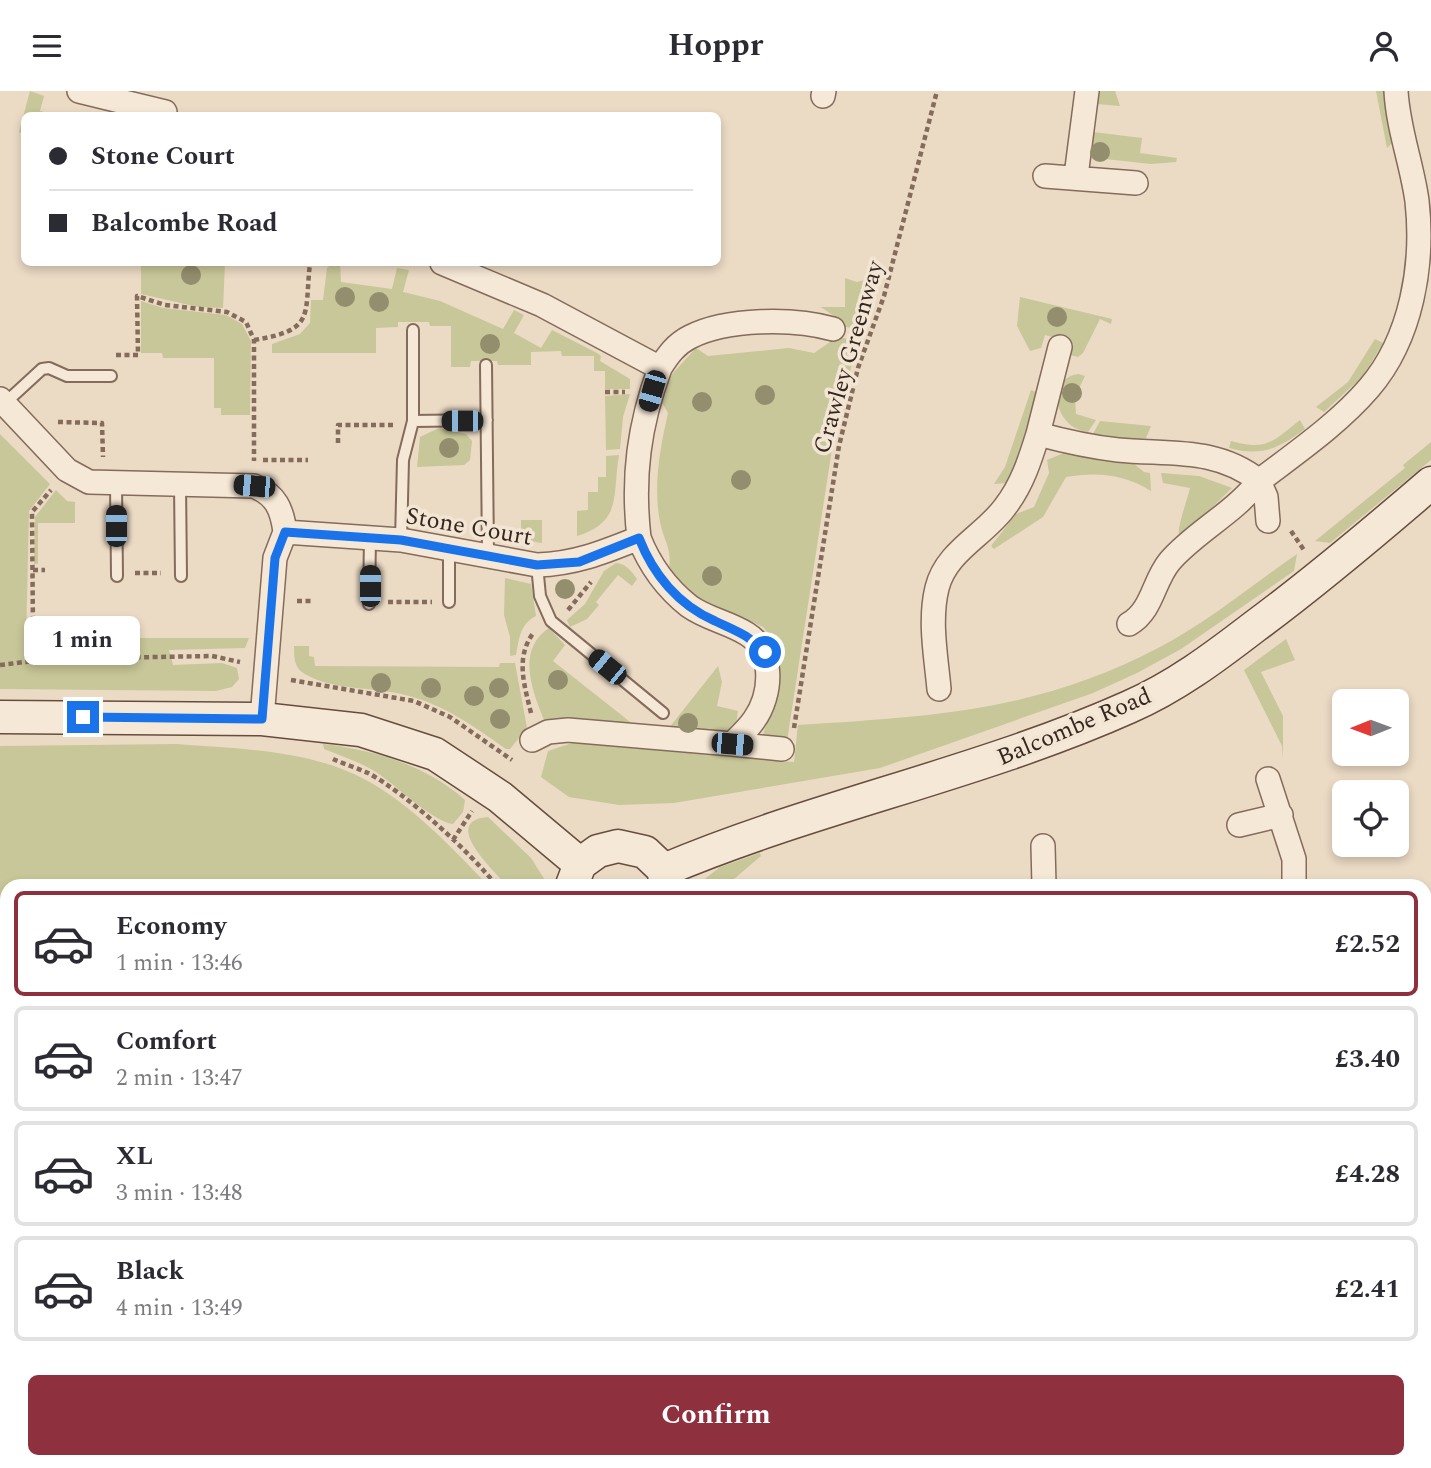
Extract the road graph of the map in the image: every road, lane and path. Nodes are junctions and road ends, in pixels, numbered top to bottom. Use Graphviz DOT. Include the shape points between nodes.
graph roads {
  1 [pos="79,91"];
  2 [pos="937,91"];
  3 [pos="1087,91"];
  4 [pos="1396,91"];
  5 [pos="118,102"];
  6 [pos="165,112"];
  7 [pos="1045,176"];
  8 [pos="1076,176"];
  9 [pos="1136,183"];
  10 [pos="310,266"];
  11 [pos="449,266"];
  12 [pos="833,329"];
  13 [pos="413,330"];
  14 [pos="254,341"];
  15 [pos="1060,347"];
  16 [pos="486,365"];
  17 [pos="660,368"];
  18 [pos="111,376"];
  19 [pos="2,401"];
  20 [pos="22,421"];
  21 [pos="486,421"];
  22 [pos="412,423"];
  23 [pos="1038,434"];
  24 [pos="338,443"];
  25 [pos="254,460"];
  26 [pos="308,460"];
  27 [pos="67,470"];
  28 [pos="1259,481"];
  29 [pos="109,483"];
  30 [pos="180,483"];
  31 [pos="1431,484"];
  32 [pos="254,486"];
  33 [pos="1268,520"];
  34 [pos="285,532"];
  35 [pos="370,537"];
  36 [pos="639,538"];
  37 [pos="401,540"];
  38 [pos="449,547"];
  39 [pos="603,552"];
  40 [pos="488,554"];
  41 [pos="537,565"];
  42 [pos="33,570"];
  43 [pos="45,570"];
  44 [pos="181,574"];
  45 [pos="117,575"];
  46 [pos="300,601"];
  47 [pos="314,601"];
  48 [pos="449,601"];
  49 [pos="369,603"];
  50 [pos="551,621"];
  51 [pos="1129,624"];
  52 [pos="49,659"];
  53 [pos="939,689"];
  54 [pos="663,713"];
  55 [pos="0,717"];
  56 [pos="262,719"];
  57 [pos="532,740"];
  58 [pos="732,744"];
  59 [pos="782,749"];
  60 [pos="326,757"];
  61 [pos="1268,779"];
  62 [pos="488,788"];
  63 [pos="1281,815"];
  64 [pos="1239,825"];
  65 [pos="453,840"];
  66 [pos="1043,846"];
  67 [pos="576,875"];
  68 [pos="665,878"];
  69 [pos="490,879"];
  70 [pos="1044,879"];
  71 [pos="1294,879"];
  1 -- 5 [label="street"];
  2 -- 59 [label="path, Crawley Greenway" via="839,446 792,750"];
  3 -- 8 [label="street"];
  4 -- 28 [label="street" via="1419,227 1417,276 1403,324 1370,387"];
  5 -- 6 [label="street"];
  7 -- 8 [label="street"];
  8 -- 9 [label="street"];
  10 -- 14 [label="path" via="305,318 295,329"];
  11 -- 17 [label="street" via="541,305"];
  12 -- 17 [label="street" via="788,321 710,329 670,351"];
  13 -- 22 [label="lane"];
  14 -- 18 [label="path" via="246,322 227,312 165,305 137,296 138,355 111,355"];
  14 -- 25 [label="path"];
  15 -- 23 [label="street"];
  16 -- 21 [label="lane"];
  17 -- 36 [label="street" via="636,452"];
  18 -- 19 [label="lane" via="67,376 42,369"];
  19 -- 20 [label="street"];
  20 -- 27 [label="street"];
  20 -- 29 [label="path" via="102,423"];
  21 -- 22 [label="lane"];
  21 -- 40 [label="lane"];
  22 -- 24 [label="path" via="338,425"];
  22 -- 37 [label="lane" via="403,460"];
  23 -- 28 [label="street" via="1118,450 1212,456"];
  23 -- 53 [label="street" via="1006,507 957,553 937,586 933,627"];
  25 -- 26 [label="path"];
  25 -- 32 [label="path"];
  27 -- 29 [label="street" via="89,482"];
  27 -- 42 [label="path" via="32,512"];
  28 -- 33 [label="street"];
  28 -- 51 [label="street" via="1243,501 1169,562 1147,608"];
  29 -- 30 [label="street"];
  29 -- 45 [label="lane"];
  30 -- 32 [label="street"];
  30 -- 44 [label="lane"];
  31 -- 68 [label="main road, Balcombe Road" via="1325,575 1183,678 1131,707 978,766 722,846"];
  32 -- 34 [label="street" via="275,498"];
  34 -- 35 [label="street, Stone Court"];
  34 -- 56 [label="street" via="275,558"];
  35 -- 37 [label="street, Stone Court"];
  35 -- 49 [label="lane"];
  36 -- 39 [label="street, Stone Court"];
  36 -- 58 [label="street" via="648,561 673,592 714,621 749,635 765,652 768,676 764,696 755,719"];
  37 -- 38 [label="street, Stone Court"];
  38 -- 40 [label="street, Stone Court"];
  38 -- 48 [label="lane"];
  39 -- 41 [label="street, Stone Court" via="579,562"];
  39 -- 50 [label="path" via="583,595"];
  40 -- 41 [label="street, Stone Court"];
  41 -- 50 [label="lane" via="540,596"];
  42 -- 43 [label="path"];
  42 -- 52 [label="path" via="33,632"];
  44 -- 45 [label="path"];
  46 -- 47 [label="path"];
  48 -- 49 [label="path"];
  50 -- 54 [label="lane"];
  50 -- 57 [label="path" via="533,632 523,656"];
  55 -- 56 [label="main road, Balcombe Road"];
  56 -- 62 [label="main road, Balcombe Road" via="361,730 435,754"];
  57 -- 58 [label="street" via="568,730"];
  57 -- 62 [label="path"];
  58 -- 59 [label="street"];
  60 -- 65 [label="path" via="369,774"];
  61 -- 63 [label="street"];
  62 -- 65 [label="path"];
  62 -- 67 [label="main road, Balcombe Road"];
  63 -- 64 [label="street"];
  63 -- 71 [label="street" via="1294,859"];
  65 -- 69 [label="path"];
  66 -- 70 [label="street"];
  67 -- 68 [label="main road, Balcombe Road" via="598,851 618,846 645,852"];
}
